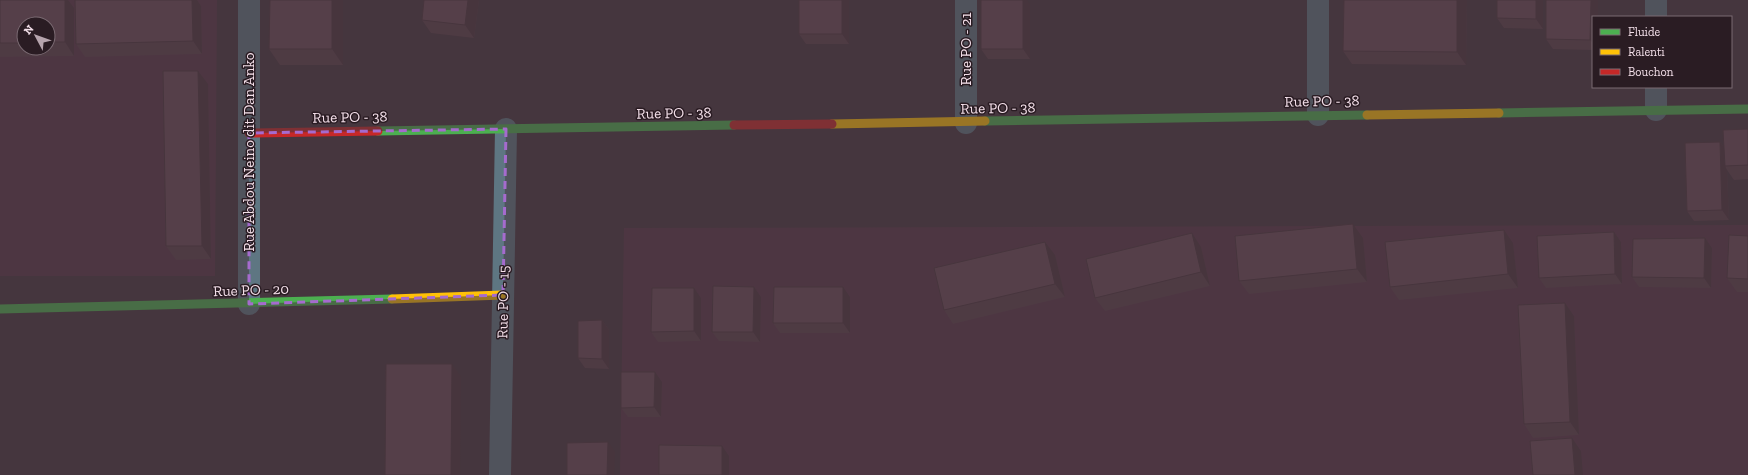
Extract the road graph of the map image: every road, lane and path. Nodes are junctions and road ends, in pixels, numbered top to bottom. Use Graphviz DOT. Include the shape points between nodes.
graph roads {
  1 [pos="248,0"];
  2 [pos="966,0"];
  3 [pos="1318,0"];
  4 [pos="1656,0"];
  5 [pos="1656,16"];
  6 [pos="1656,88"];
  7 [pos="1748,109"];
  8 [pos="1656,110"];
  9 [pos="1318,115"];
  10 [pos="966,123"];
  11 [pos="506,129"];
  12 [pos="248,133"];
  13 [pos="503,295"];
  14 [pos="249,304"];
  15 [pos="0,309"];
  16 [pos="500,475"];
  1 -- 12 [label="street, Rue Abdou Neino dit Dan Anko"];
  2 -- 10 [label="street, Rue PO - 21"];
  3 -- 9 [label="street"];
  4 -- 5 [label="street"];
  6 -- 8 [label="street"];
  7 -- 8 [label="street, Rue PO - 38"];
  8 -- 9 [label="street, Rue PO - 38"];
  9 -- 10 [label="street, Rue PO - 38"];
  10 -- 11 [label="street, Rue PO - 38"];
  11 -- 12 [label="street, Rue PO - 38"];
  11 -- 13 [label="street, Rue PO - 15"];
  12 -- 14 [label="street, Rue Abdou Neino dit Dan Anko"];
  13 -- 14 [label="street, Rue PO - 20"];
  13 -- 16 [label="street, Rue PO - 15"];
  14 -- 15 [label="street, Rue PO - 20"];
}
